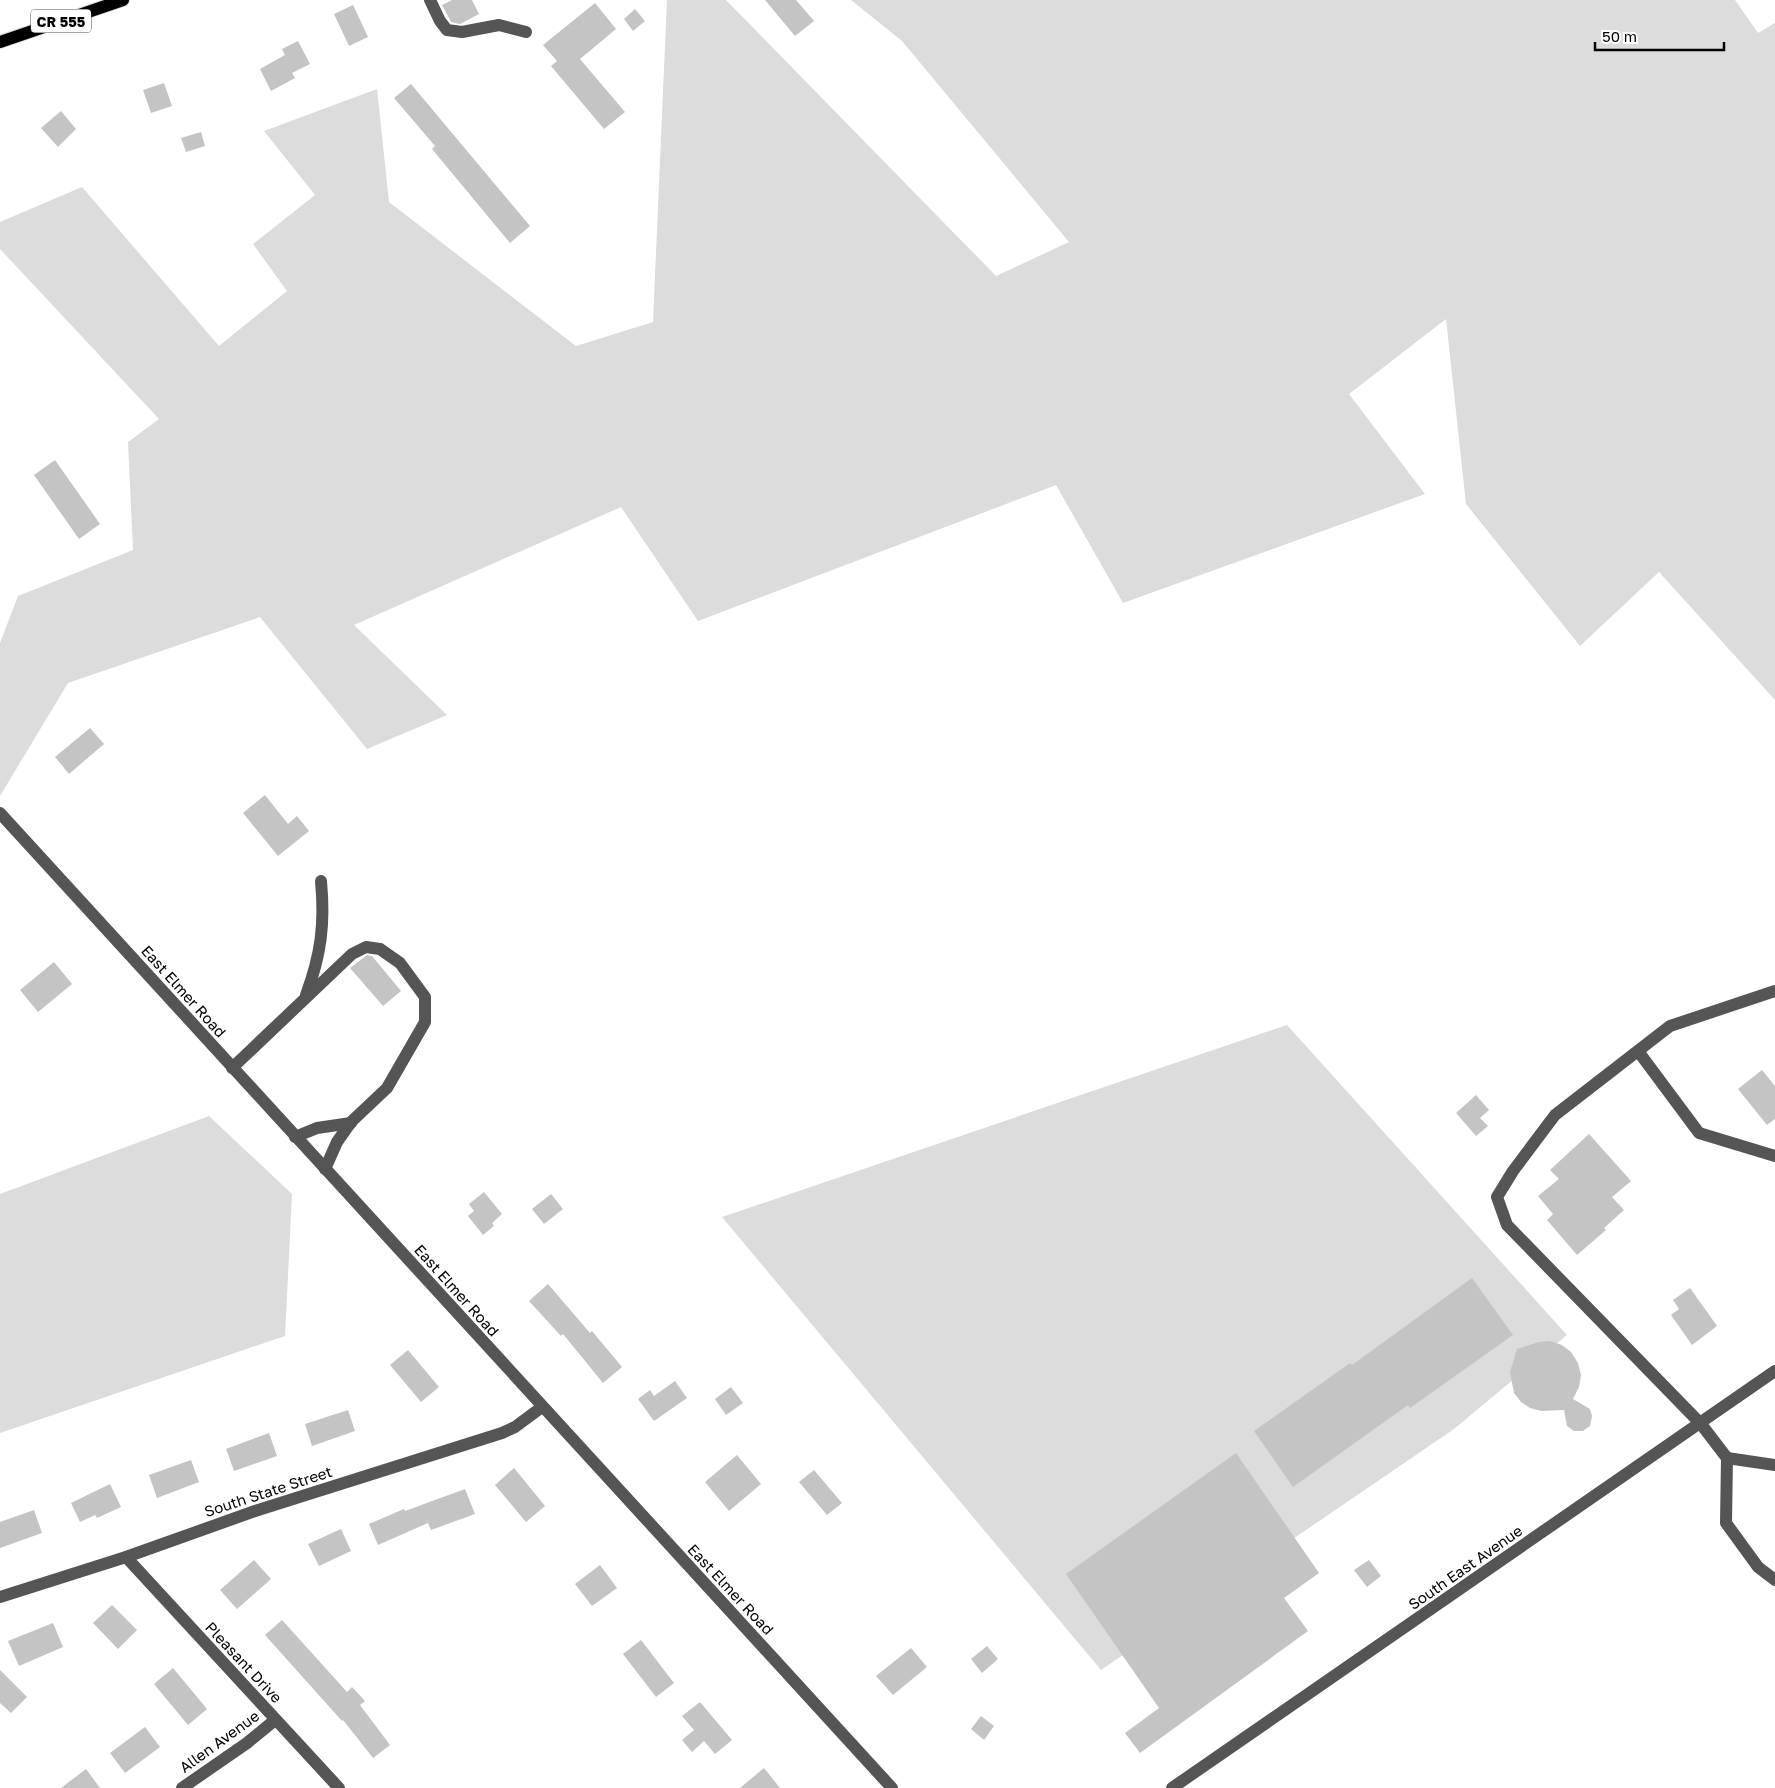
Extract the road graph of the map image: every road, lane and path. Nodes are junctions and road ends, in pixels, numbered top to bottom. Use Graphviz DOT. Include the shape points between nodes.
graph roads {
  1 [pos="123,0"];
  2 [pos="430,0"];
  3 [pos="526,32"];
  4 [pos="0,42"];
  5 [pos="0,813"];
  6 [pos="321,881"];
  7 [pos="1775,991"];
  8 [pos="304,1000"];
  9 [pos="1638,1051"];
  10 [pos="232,1068"];
  11 [pos="351,1123"];
  12 [pos="296,1137"];
  13 [pos="1775,1156"];
  14 [pos="325,1169"];
  15 [pos="1775,1371"];
  16 [pos="542,1407"];
  17 [pos="1701,1424"];
  18 [pos="1727,1458"];
  19 [pos="1775,1465"];
  20 [pos="126,1557"];
  21 [pos="1775,1580"];
  22 [pos="0,1597"];
  23 [pos="275,1720"];
  24 [pos="182,1788"];
  25 [pos="339,1788"];
  26 [pos="892,1788"];
  27 [pos="1172,1788"];
  1 -- 4 [label="main road, CR 555"];
  2 -- 3 [label="street" via="448,30 462,32 499,25"];
  5 -- 10 [label="street, East Elmer Road"];
  6 -- 8 [label="street" via="324,917 317,962"];
  7 -- 9 [label="street" via="1670,1026"];
  8 -- 10 [label="street"];
  8 -- 11 [label="street" via="352,954 366,947 380,948 400,963 424,997 425,1022 416,1040 387,1088"];
  9 -- 13 [label="street" via="1699,1134"];
  9 -- 17 [label="street" via="1555,1115 1497,1197 1507,1225"];
  10 -- 12 [label="street, East Elmer Road"];
  11 -- 12 [label="street" via="317,1128"];
  11 -- 14 [label="street" via="337,1142"];
  12 -- 14 [label="street, East Elmer Road"];
  14 -- 16 [label="street, East Elmer Road"];
  15 -- 17 [label="street, South East Avenue"];
  16 -- 20 [label="street, South State Street" via="502,1433 255,1511"];
  16 -- 26 [label="street, East Elmer Road"];
  17 -- 18 [label="street"];
  17 -- 27 [label="street, South East Avenue"];
  18 -- 19 [label="street"];
  18 -- 21 [label="street" via="1726,1524 1758,1567"];
  20 -- 22 [label="street, South State Street"];
  20 -- 23 [label="street, Pleasant Drive"];
  23 -- 24 [label="street, Allen Avenue"];
  23 -- 25 [label="street, Pleasant Drive"];
}
